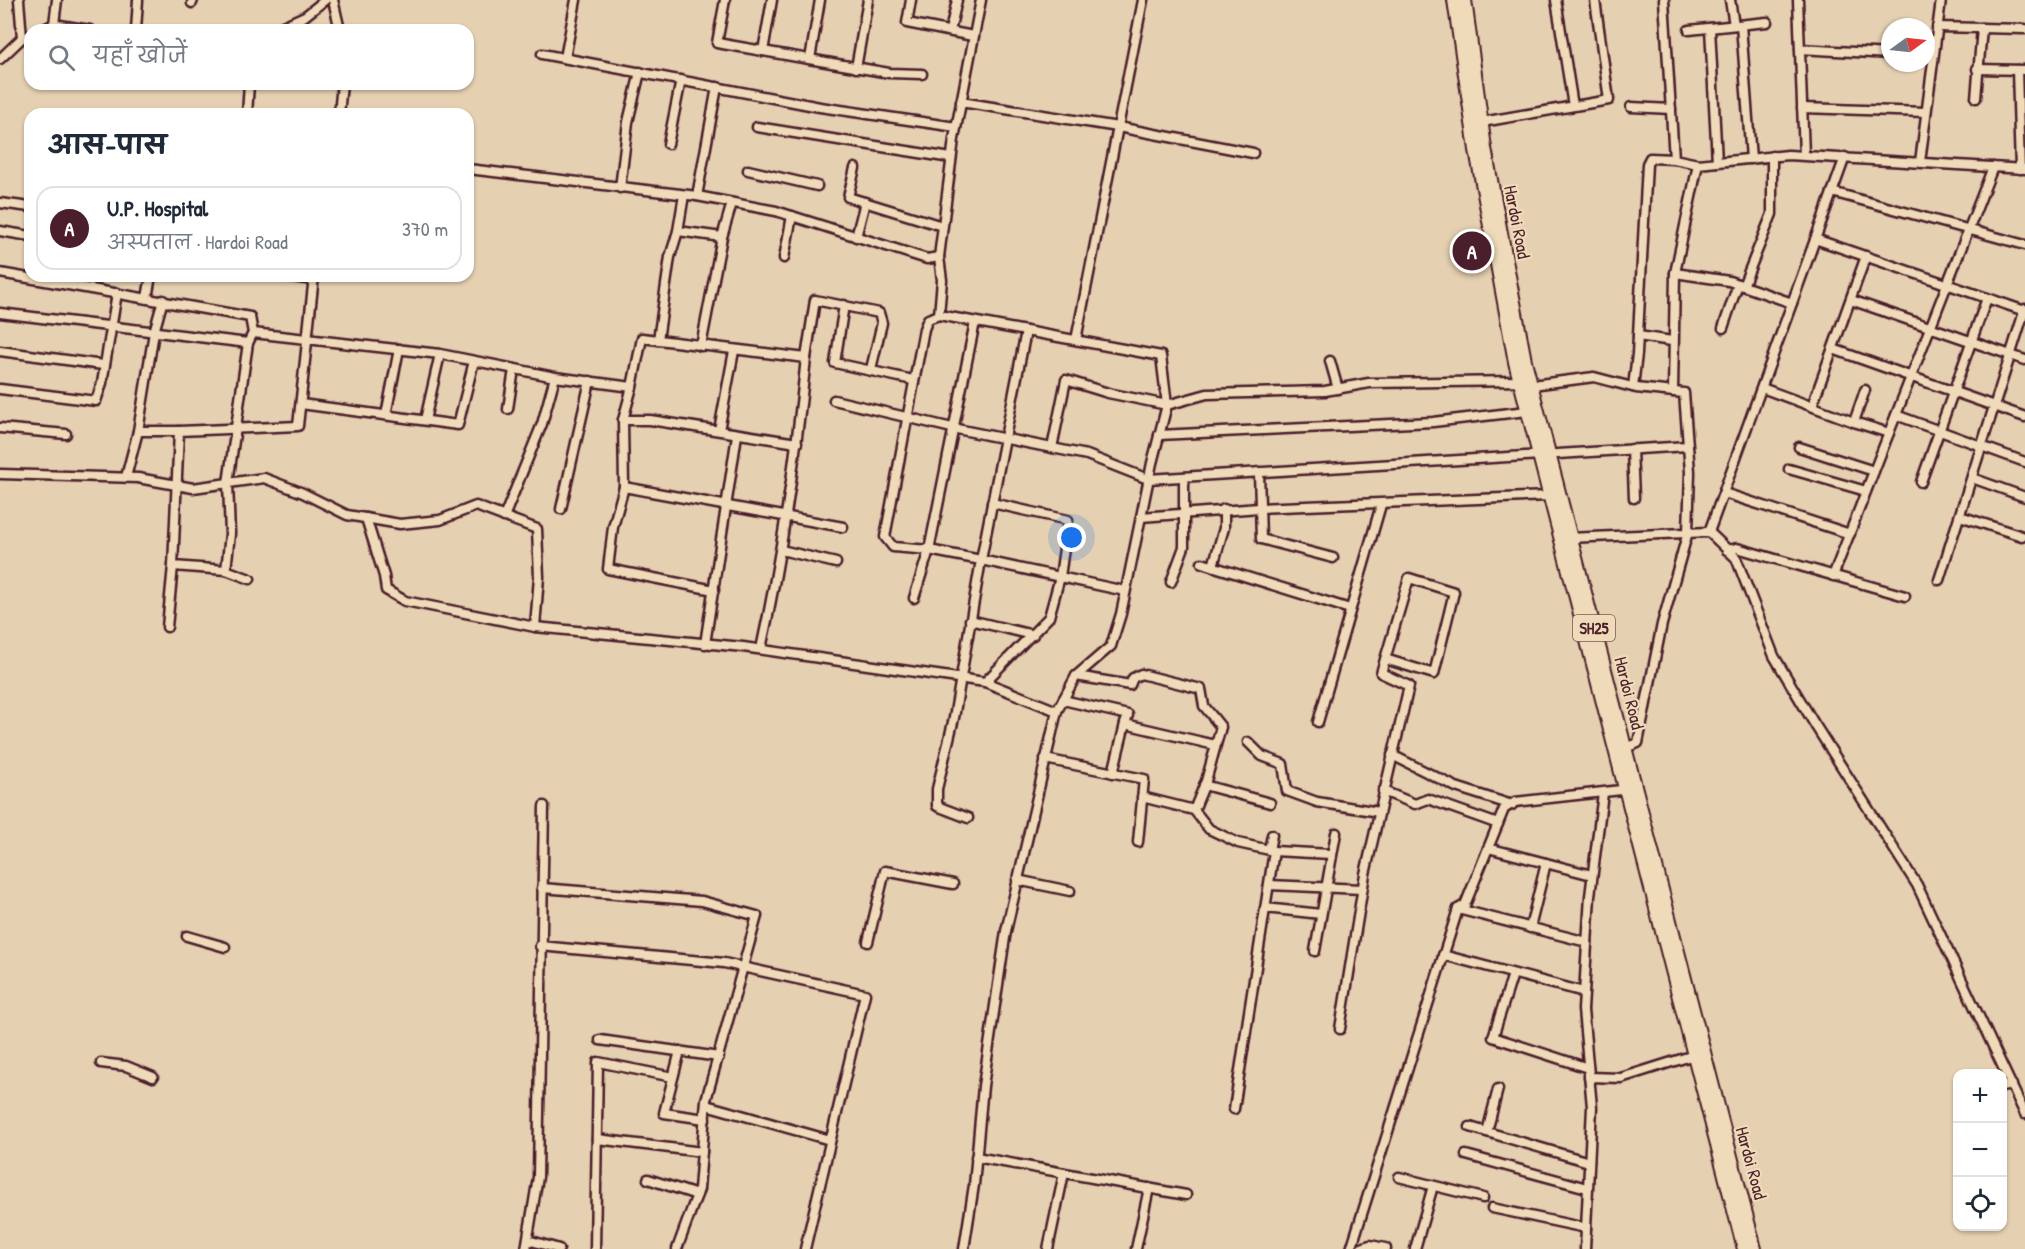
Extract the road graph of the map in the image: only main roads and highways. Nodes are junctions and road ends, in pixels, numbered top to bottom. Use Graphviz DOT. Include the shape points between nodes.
graph roads {
  1 [pos="1454,0"];
  2 [pos="1465,0"];
  3 [pos="1526,383"];
  4 [pos="1544,455"];
  5 [pos="1565,538"];
  6 [pos="1630,789"];
  7 [pos="1746,1245"];
  1 -- 3 [label="main road, Hardoi Road / SH25" via="1476,150"];
  2 -- 3 [label="main road, Hardoi Road / SH25"];
  3 -- 4 [label="main road, Hardoi Road / SH25"];
  3 -- 4 [label="main road, Hardoi Road / SH25" via="1527,411"];
  4 -- 5 [label="main road, Hardoi Road / SH25"];
  4 -- 5 [label="main road, Hardoi Road / SH25" via="1549,496"];
  5 -- 6 [label="main road, Hardoi Road / SH25"];
  5 -- 6 [label="main road, Hardoi Road / SH25" via="1625,748"];
  6 -- 7 [label="main road, Hardoi Road / SH25"];
  6 -- 7 [label="main road, Hardoi Road / SH25" via="1694,1055"];
}
